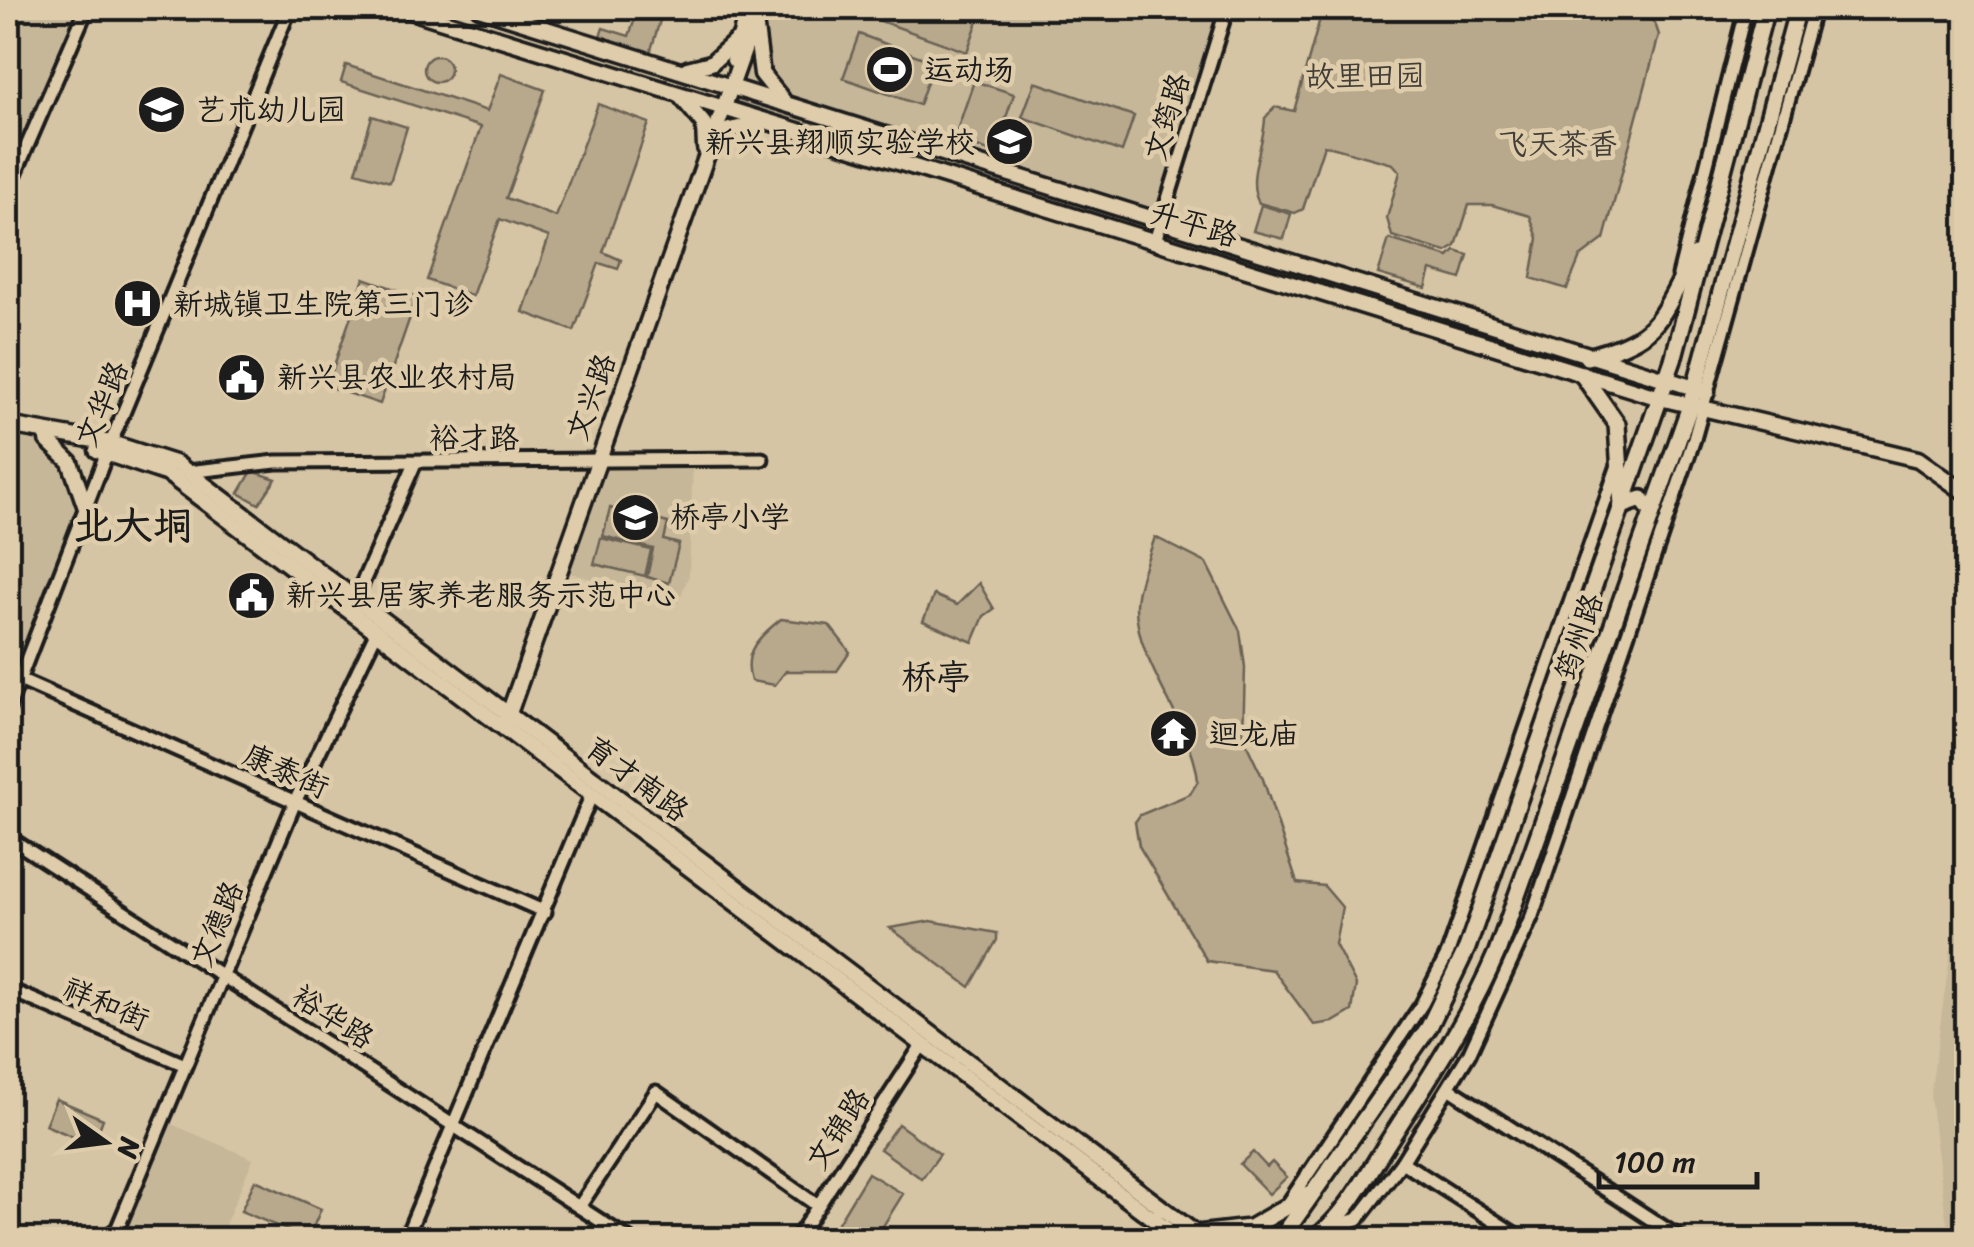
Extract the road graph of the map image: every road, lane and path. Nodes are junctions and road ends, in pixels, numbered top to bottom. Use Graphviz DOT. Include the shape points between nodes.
graph roads {
  1 [pos="86,8"];
  2 [pos="290,8"];
  3 [pos="401,8"];
  4 [pos="478,8"];
  5 [pos="1227,8"];
  6 [pos="1746,8"];
  7 [pos="1766,8"];
  8 [pos="1798,8"];
  9 [pos="1814,8"];
  10 [pos="755,9"];
  11 [pos="736,40"];
  12 [pos="678,69"];
  13 [pos="731,86"];
  14 [pos="666,90"];
  15 [pos="786,103"];
  16 [pos="724,108"];
  17 [pos="775,123"];
  18 [pos="705,159"];
  19 [pos="8,190"];
  20 [pos="1162,219"];
  21 [pos="1705,239"];
  22 [pos="1155,241"];
  23 [pos="1677,286"];
  24 [pos="1587,357"];
  25 [pos="1582,374"];
  26 [pos="1666,381"];
  27 [pos="1701,390"];
  28 [pos="1660,398"];
  29 [pos="1696,408"];
  30 [pos="8,425"];
  31 [pos="8,433"];
  32 [pos="47,440"];
  33 [pos="109,448"];
  34 [pos="762,460"];
  35 [pos="415,463"];
  36 [pos="597,464"];
  37 [pos="1618,464"];
  38 [pos="187,472"];
  39 [pos="1966,493"];
  40 [pos="1622,506"];
  41 [pos="88,511"];
  42 [pos="1652,512"];
  43 [pos="356,600"];
  44 [pos="377,631"];
  45 [pos="13,678"];
  46 [pos="8,709"];
  47 [pos="506,722"];
  48 [pos="592,794"];
  49 [pos="295,802"];
  50 [pos="8,837"];
  51 [pos="545,912"];
  52 [pos="223,976"];
  53 [pos="8,989"];
  54 [pos="922,1046"];
  55 [pos="185,1065"];
  56 [pos="1449,1088"];
  57 [pos="454,1126"];
  58 [pos="1402,1162"];
  59 [pos="1321,1187"];
  60 [pos="818,1206"];
  61 [pos="580,1207"];
  62 [pos="1284,1210"];
  63 [pos="1154,1218"];
  64 [pos="1330,1227"];
  65 [pos="114,1238"];
  66 [pos="1194,1238"];
  67 [pos="405,1240"];
  68 [pos="630,1240"];
  69 [pos="796,1240"];
  70 [pos="1166,1240"];
  71 [pos="1280,1240"];
  72 [pos="1312,1240"];
  73 [pos="1524,1240"];
  74 [pos="1683,1240"];
  1 -- 19 [label="street"];
  2 -- 33 [label="street, 文华路"];
  3 -- 14 [label="street, 升平路"];
  4 -- 12 [label="street, 升平路"];
  5 -- 20 [label="street, 文筠路"];
  6 -- 23 [label="street"];
  7 -- 21 [label="main road, 筠州路"];
  8 -- 27 [label="main road, 筠州路"];
  9 -- 27 [label="street"];
  10 -- 11 [label="street, 文兴路"];
  10 -- 13 [label="street, 文兴路"];
  10 -- 15 [label="street" via="762,74"];
  11 -- 12 [label="street" via="711,62"];
  11 -- 13 [label="street, 文兴路"];
  12 -- 13 [label="street, 升平路"];
  13 -- 15 [label="street, 升平路"];
  13 -- 16 [label="street, 文兴路"];
  14 -- 16 [label="street, 升平路"];
  14 -- 18 [label="street" via="704,124"];
  15 -- 20 [label="street, 升平路"];
  16 -- 17 [label="street, 升平路"];
  16 -- 18 [label="street, 文兴路"];
  17 -- 18 [label="street" via="728,130"];
  17 -- 22 [label="street, 升平路"];
  18 -- 36 [label="street, 文兴路"];
  20 -- 22 [label="street, 文筠路"];
  20 -- 24 [label="street, 升平路"];
  21 -- 23 [label="main road"];
  21 -- 26 [label="main road, 筠州路"];
  22 -- 25 [label="street, 升平路"];
  23 -- 24 [label="main road" via="1641,340"];
  24 -- 26 [label="street, 升平路"];
  25 -- 28 [label="street, 升平路"];
  25 -- 37 [label="main road" via="1617,424"];
  26 -- 27 [label="street, 升平路"];
  26 -- 28 [label="main road, 筠州路"];
  27 -- 29 [label="main road, 筠州路"];
  28 -- 29 [label="street, 升平路"];
  28 -- 40 [label="main road, 筠州路"];
  29 -- 39 [label="street, 升平路" via="1918,459"];
  29 -- 42 [label="main road, 筠州路"];
  29 -- 56 [label="street" via="1532,916"];
  30 -- 33 [label="street, 育才南路"];
  31 -- 32 [label="street, 育才南路"];
  32 -- 33 [label="street, 育才南路"];
  32 -- 41 [label="street" via="70,462"];
  33 -- 38 [label="street, 育才南路"];
  33 -- 41 [label="street, 文华路"];
  33 -- 44 [label="street, 育才南路" via="168,474"];
  34 -- 36 [label="street, 裕才路"];
  35 -- 36 [label="street, 裕才路"];
  35 -- 38 [label="street, 裕才路" via="276,462"];
  35 -- 43 [label="street"];
  36 -- 47 [label="street, 文兴路"];
  37 -- 40 [label="main road"];
  37 -- 62 [label="street" via="1448,954 1422,1004"];
  38 -- 43 [label="street, 育才南路"];
  40 -- 42 [label="main road" via="1642,499"];
  40 -- 59 [label="main road, 筠州路" via="1450,989"];
  41 -- 45 [label="street, 文华路"];
  42 -- 64 [label="main road, 筠州路" via="1478,996"];
  43 -- 47 [label="street, 育才南路"];
  44 -- 47 [label="street, 育才南路"];
  44 -- 49 [label="street, 文德路"];
  45 -- 46 [label="street, 文华路"];
  45 -- 49 [label="street, 康泰街"];
  47 -- 48 [label="street, 育才南路"];
  47 -- 66 [label="street, 育才南路"];
  48 -- 51 [label="street"];
  48 -- 54 [label="street, 育才南路"];
  49 -- 51 [label="street, 康泰街"];
  49 -- 52 [label="street, 文德路"];
  50 -- 52 [label="street, 裕华路"];
  51 -- 57 [label="street"];
  52 -- 55 [label="street, 文德路"];
  52 -- 57 [label="street, 裕华路"];
  53 -- 55 [label="street, 祥和街"];
  54 -- 60 [label="street, 文锦路"];
  54 -- 63 [label="street, 育才南路"];
  55 -- 65 [label="street, 文德路"];
  56 -- 58 [label="street"];
  56 -- 74 [label="street"];
  57 -- 61 [label="street, 裕华路"];
  57 -- 67 [label="street"];
  58 -- 64 [label="street" via="1358,1219"];
  58 -- 73 [label="street"];
  59 -- 62 [label="main road"];
  59 -- 71 [label="main road, 筠州路"];
  60 -- 61 [label="street" via="656,1092"];
  60 -- 69 [label="street, 文锦路"];
  61 -- 68 [label="street, 裕华路"];
  62 -- 66 [label="main road" via="1250,1228"];
  63 -- 66 [label="street, 育才南路"];
  63 -- 70 [label="main road"];
  64 -- 72 [label="main road, 筠州路"];
}
